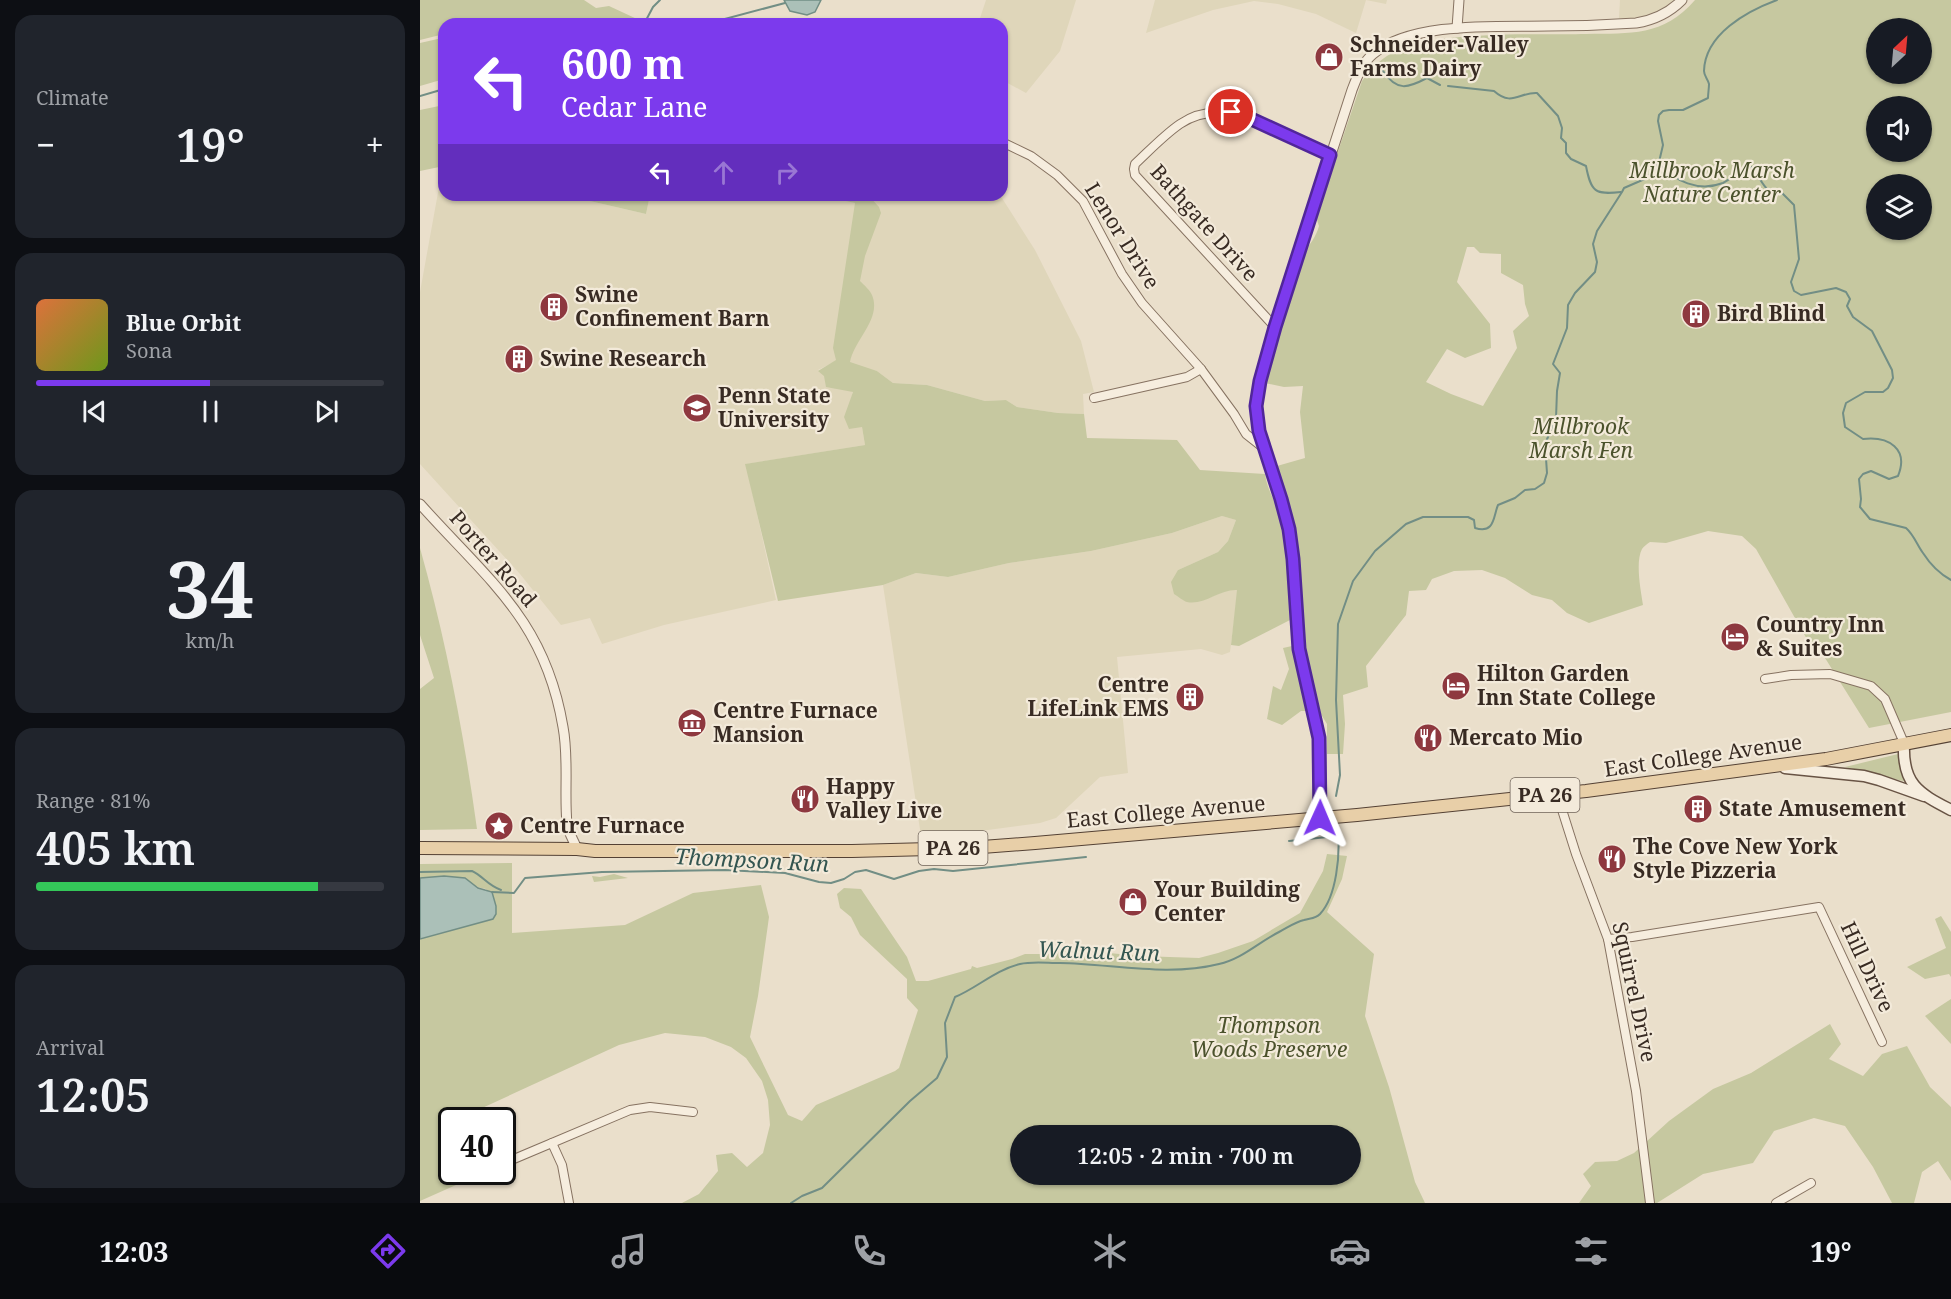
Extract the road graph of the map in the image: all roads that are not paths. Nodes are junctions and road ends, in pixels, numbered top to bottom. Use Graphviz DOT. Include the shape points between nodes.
graph roads {
  1 [pos="1459,0"];
  2 [pos="1682,0"];
  3 [pos="1457,28"];
  4 [pos="1008,145"];
  5 [pos="1330,155"];
  6 [pos="1275,327"];
  7 [pos="1201,369"];
  8 [pos="1094,398"];
  9 [pos="1265,449"];
  10 [pos="420,504"];
  11 [pos="1765,679"];
  12 [pos="1950,734"];
  13 [pos="1904,743"];
  14 [pos="1770,766"];
  15 [pos="1557,794"];
  16 [pos="1924,796"];
  17 [pos="1951,804"];
  18 [pos="1951,810"];
  19 [pos="1320,818"];
  20 [pos="420,848"];
  21 [pos="577,849"];
  22 [pos="1608,939"];
  23 [pos="1882,1042"];
  24 [pos="693,1112"];
  25 [pos="552,1143"];
  26 [pos="516,1158"];
  27 [pos="1811,1183"];
  28 [pos="569,1203"];
  29 [pos="1650,1203"];
  30 [pos="1776,1203"];
  1 -- 3 [label="street"];
  2 -- 3 [label="street" via="1660,16 1636,23"];
  3 -- 5 [label="street" via="1401,40 1371,55 1360,69"];
  4 -- 7 [label="street, Lenor Drive" via="1031,156 1083,201 1142,303"];
  5 -- 6 [label="street"];
  5 -- 6 [label="street, Bathgate Drive" via="1247,117 1214,112 1181,123 1135,164 1135,175"];
  6 -- 9 [label="street" via="1256,406"];
  7 -- 8 [label="street" via="1176,379"];
  7 -- 9 [label="street, Lenor Drive" via="1246,434"];
  9 -- 19 [label="street" via="1291,539 1299,649 1319,738"];
  10 -- 21 [label="street, Porter Road" via="508,599 541,651 560,707 567,826"];
  11 -- 13 [label="street" via="1830,674 1871,687 1882,694"];
  12 -- 13 [label="main road, East College Avenue / PA 26"];
  13 -- 14 [label="main road, East College Avenue / PA 26"];
  13 -- 16 [label="main road" via="1909,779"];
  13 -- 17 [label="main road" via="1919,784"];
  14 -- 15 [label="main road, East College Avenue / PA 26"];
  14 -- 16 [label="main road" via="1863,776"];
  15 -- 19 [label="main road, East College Avenue / PA 26"];
  15 -- 22 [label="street, Squirrel Drive"];
  16 -- 18 [label="main road"];
  19 -- 21 [label="main road, East College Avenue / PA 26" via="969,848"];
  20 -- 21 [label="main road, East College Avenue / PA 26"];
  22 -- 23 [label="street, Hill Drive" via="1819,908"];
  22 -- 29 [label="street, Squirrel Drive" via="1636,1091"];
  24 -- 25 [label="street" via="650,1107 630,1110"];
  25 -- 26 [label="street"];
  25 -- 28 [label="street" via="562,1165"];
  27 -- 30 [label="street"];
}
